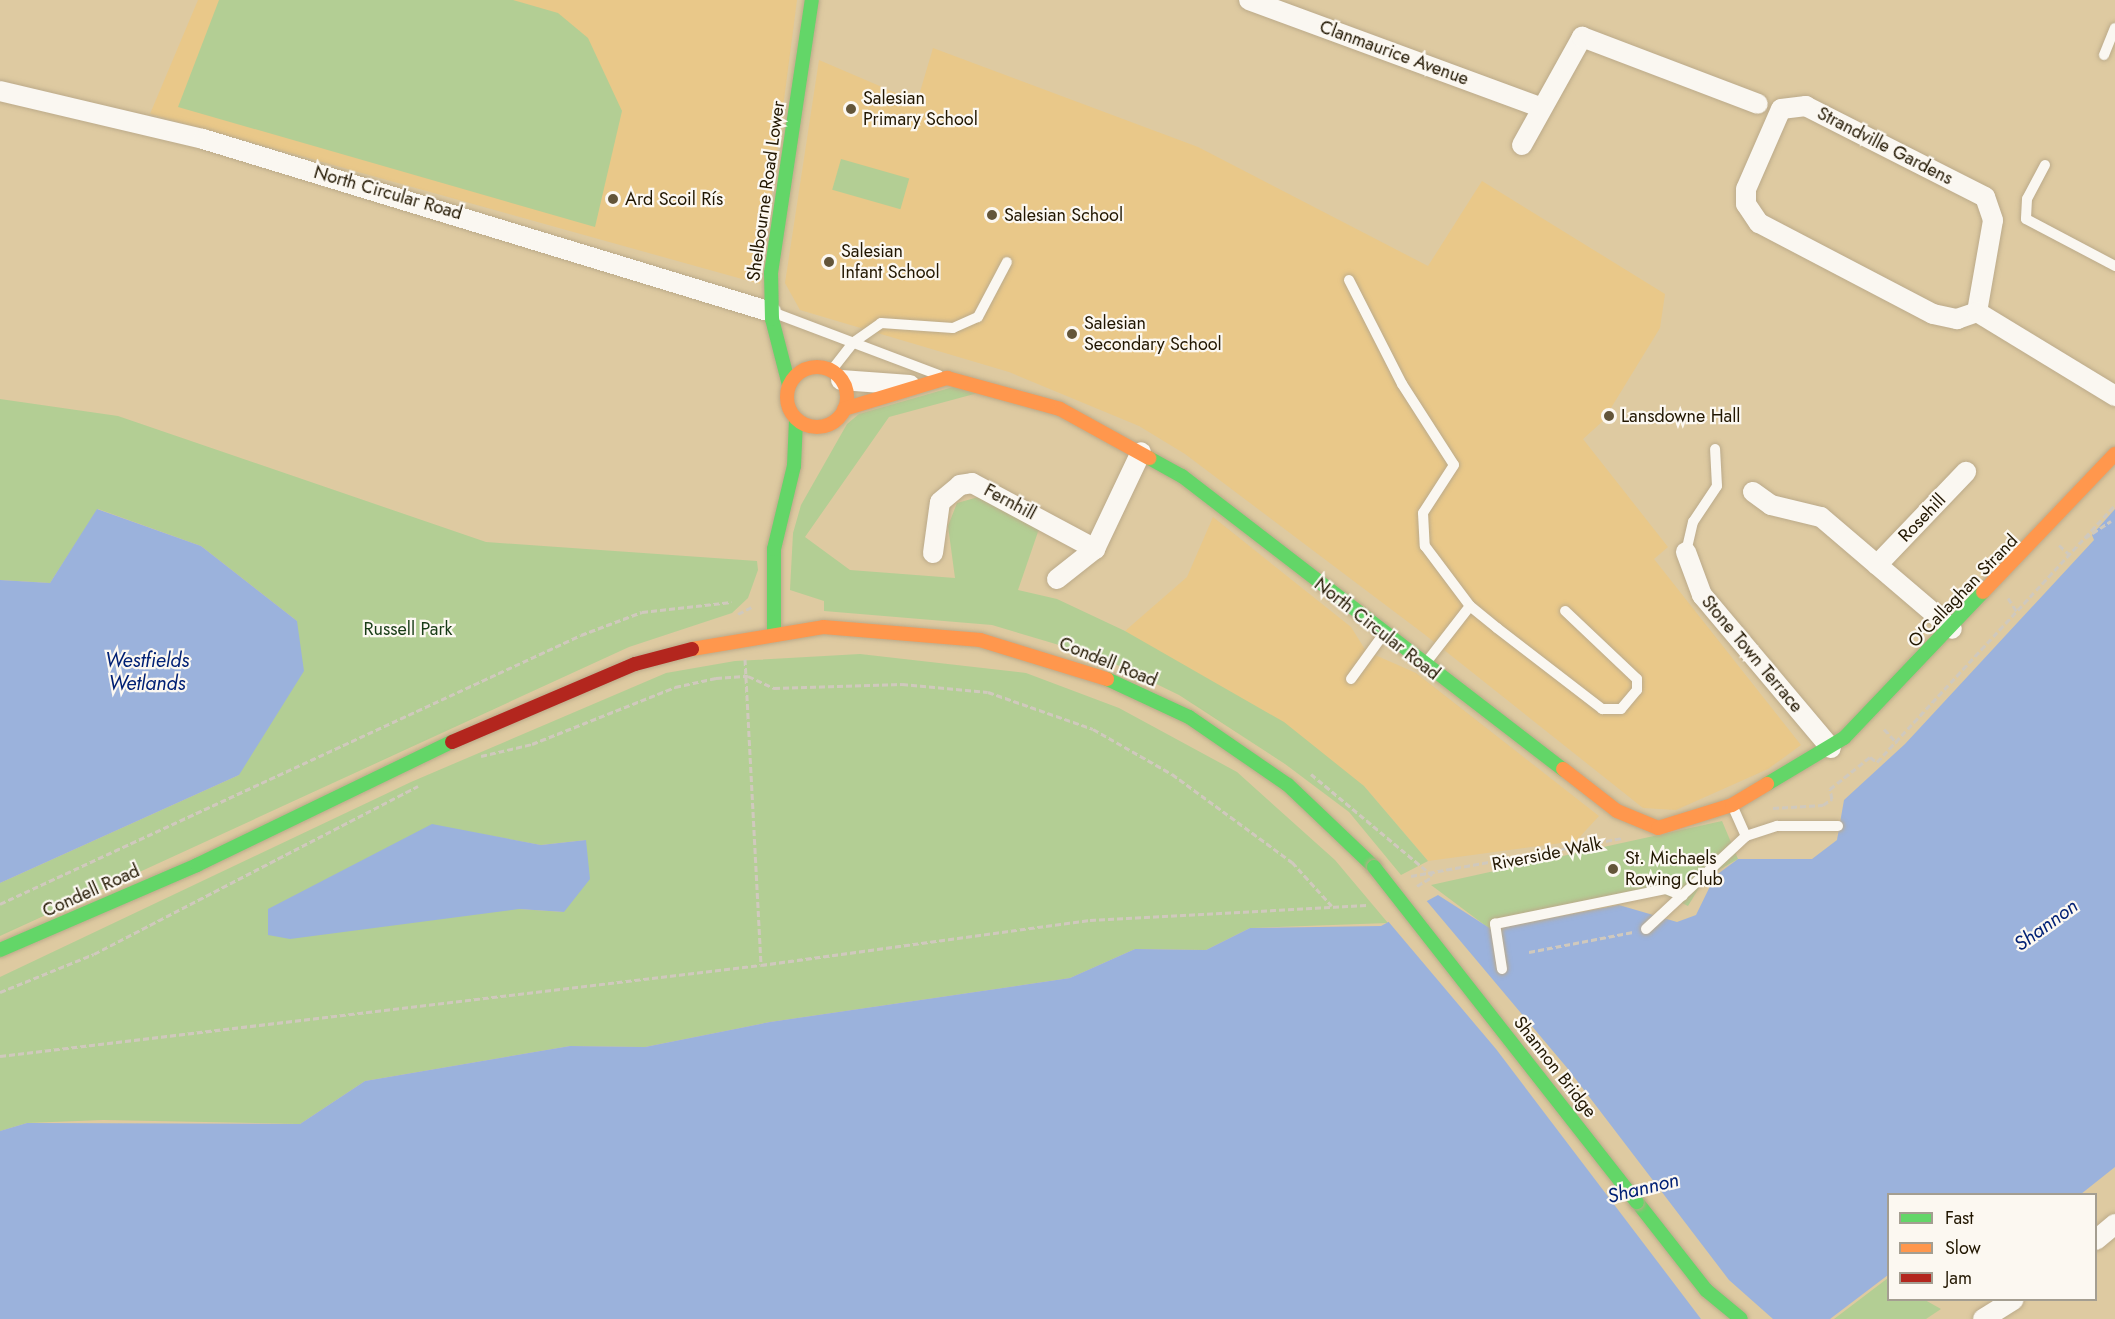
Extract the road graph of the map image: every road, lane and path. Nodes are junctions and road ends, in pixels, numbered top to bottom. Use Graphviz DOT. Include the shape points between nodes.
graph roads {
  1 [pos="812,0"];
  2 [pos="1249,0"];
  3 [pos="2114,33"];
  4 [pos="2104,55"];
  5 [pos="0,91"];
  6 [pos="1758,104"];
  7 [pos="1540,107"];
  8 [pos="1522,145"];
  9 [pos="2045,165"];
  10 [pos="1007,262"];
  11 [pos="2115,266"];
  12 [pos="1349,279"];
  13 [pos="1977,312"];
  14 [pos="772,315"];
  15 [pos="854,342"];
  16 [pos="830,372"];
  17 [pos="946,378"];
  18 [pos="789,385"];
  19 [pos="914,385"];
  20 [pos="2115,396"];
  21 [pos="844,410"];
  22 [pos="796,420"];
  23 [pos="818,427"];
  24 [pos="1715,449"];
  25 [pos="1142,452"];
  26 [pos="2115,454"];
  27 [pos="794,466"];
  28 [pos="1966,472"];
  29 [pos="1753,492"];
  30 [pos="2115,505"];
  31 [pos="2111,520"];
  32 [pos="2085,538"];
  33 [pos="1095,549"];
  34 [pos="1686,552"];
  35 [pos="933,554"];
  36 [pos="1877,565"];
  37 [pos="1057,579"];
  38 [pos="2007,600"];
  39 [pos="731,602"];
  40 [pos="1470,606"];
  41 [pos="1565,611"];
  42 [pos="2018,612"];
  43 [pos="1952,629"];
  44 [pos="774,632"];
  45 [pos="1383,635"];
  46 [pos="744,655"];
  47 [pos="1423,666"];
  48 [pos="748,676"];
  49 [pos="1351,679"];
  50 [pos="1881,725"];
  51 [pos="1898,743"];
  52 [pos="1831,748"];
  53 [pos="478,756"];
  54 [pos="1849,766"];
  55 [pos="1303,768"];
  56 [pos="1852,771"];
  57 [pos="427,781"];
  58 [pos="1732,805"];
  59 [pos="1763,807"];
  60 [pos="1838,826"];
  61 [pos="1746,836"];
  62 [pos="1627,838"];
  63 [pos="1374,867"];
  64 [pos="1398,876"];
  65 [pos="1434,876"];
  66 [pos="1416,886"];
  67 [pos="1683,896"];
  68 [pos="0,904"];
  69 [pos="1367,905"];
  70 [pos="1332,906"];
  71 [pos="1646,929"];
  72 [pos="0,950"];
  73 [pos="1529,952"];
  74 [pos="761,965"];
  75 [pos="1502,969"];
  76 [pos="0,992"];
  77 [pos="0,1056"];
  78 [pos="2115,1224"];
  79 [pos="2097,1239"];
  80 [pos="1706,1290"];
  81 [pos="2011,1301"];
  82 [pos="1720,1319"];
  83 [pos="1741,1319"];
  84 [pos="1984,1319"];
  1 -- 14 [label="main road, Shelbourne Road Lower" via="771,273"];
  2 -- 7 [label="street, Clanmaurice Avenue"];
  3 -- 4 [label="lane"];
  5 -- 14 [label="street, North Circular Road" via="203,139"];
  6 -- 7 [label="street" via="1582,37"];
  7 -- 8 [label="street"];
  9 -- 11 [label="lane" via="2027,199 2026,219"];
  10 -- 15 [label="lane" via="978,317 953,328 881,323"];
  12 -- 40 [label="lane" via="1402,384 1452,458 1453,471 1420,524 1425,546"];
  13 -- 13 [label="street, Strandville Gardens" via="1958,319 1933,314 1759,223 1746,204 1746,189 1781,109 1806,106 1985,197 1993,220"];
  13 -- 20 [label="street"];
  14 -- 15 [label="lane"];
  14 -- 16 [label="main road" via="800,349"];
  14 -- 18 [label="main road, Shelbourne Road Lower"];
  15 -- 16 [label="lane"];
  15 -- 17 [label="lane"];
  16 -- 18 [label="main road" via="801,371"];
  16 -- 19 [label="street, North Circular Road"];
  16 -- 21 [label="main road"];
  17 -- 19 [label="main road, North Circular Road"];
  17 -- 25 [label="main road, North Circular Road" via="1060,409"];
  18 -- 22 [label="main road, Shelbourne Road Lower" via="787,403"];
  19 -- 21 [label="main road, North Circular Road"];
  21 -- 23 [label="main road" via="833,422"];
  22 -- 23 [label="main road"];
  22 -- 27 [label="main road, Shelbourne Road Lower"];
  23 -- 27 [label="main road"];
  24 -- 34 [label="lane" via="1717,486 1693,522"];
  25 -- 33 [label="street"];
  25 -- 45 [label="main road, North Circular Road" via="1182,476"];
  26 -- 43 [label="main road, O'Callaghan Strand"];
  27 -- 44 [label="main road" via="774,549"];
  28 -- 36 [label="street, Rosehill"];
  29 -- 36 [label="street" via="1781,508 1813,512"];
  30 -- 32 [label="path"];
  31 -- 32 [label="path"];
  32 -- 42 [label="path"];
  33 -- 35 [label="street, Fernhill" via="972,483 960,485 940,502"];
  33 -- 37 [label="street"];
  34 -- 52 [label="street, Stone Town Terrace" via="1702,595"];
  36 -- 43 [label="street"];
  38 -- 42 [label="path"];
  39 -- 68 [label="path" via="642,612 581,635"];
  40 -- 41 [label="lane" via="1602,709 1621,709 1637,690 1637,679"];
  40 -- 47 [label="lane"];
  42 -- 51 [label="path"];
  43 -- 52 [label="main road, O'Callaghan Strand"];
  44 -- 63 [label="main road, Condell Road" via="898,630 980,640 1118,682 1189,717 1288,785"];
  44 -- 72 [label="main road, Condell Road" via="635,664 553,697 197,865"];
  45 -- 47 [label="main road, North Circular Road"];
  45 -- 49 [label="lane"];
  46 -- 48 [label="path"];
  47 -- 58 [label="main road, North Circular Road" via="1617,811 1658,828"];
  48 -- 53 [label="path" via="675,687 505,750"];
  48 -- 70 [label="path" via="774,688 880,683 988,692 1093,729 1172,774 1292,862"];
  48 -- 74 [label="path"];
  50 -- 51 [label="path"];
  51 -- 56 [label="path" via="1877,762 1870,757"];
  52 -- 58 [label="main road, North Circular Road"];
  54 -- 56 [label="path"];
  55 -- 65 [label="path" via="1349,800"];
  56 -- 59 [label="path" via="1830,789 1832,799 1822,805"];
  57 -- 76 [label="path" via="115,944"];
  58 -- 61 [label="lane"];
  60 -- 61 [label="lane" via="1777,826"];
  61 -- 67 [label="lane"];
  62 -- 65 [label="path, Riverside Walk"];
  63 -- 80 [label="main road, Shannon Bridge, bridge"];
  64 -- 65 [label="path"];
  65 -- 66 [label="path"];
  67 -- 71 [label="lane"];
  67 -- 75 [label="lane" via="1666,889 1495,924"];
  69 -- 70 [label="path"];
  70 -- 74 [label="path" via="1090,920"];
  71 -- 73 [label="path"];
  74 -- 77 [label="path"];
  78 -- 79 [label="street"];
  80 -- 82 [label="main road"];
  80 -- 83 [label="main road"];
  81 -- 84 [label="street"];
}
